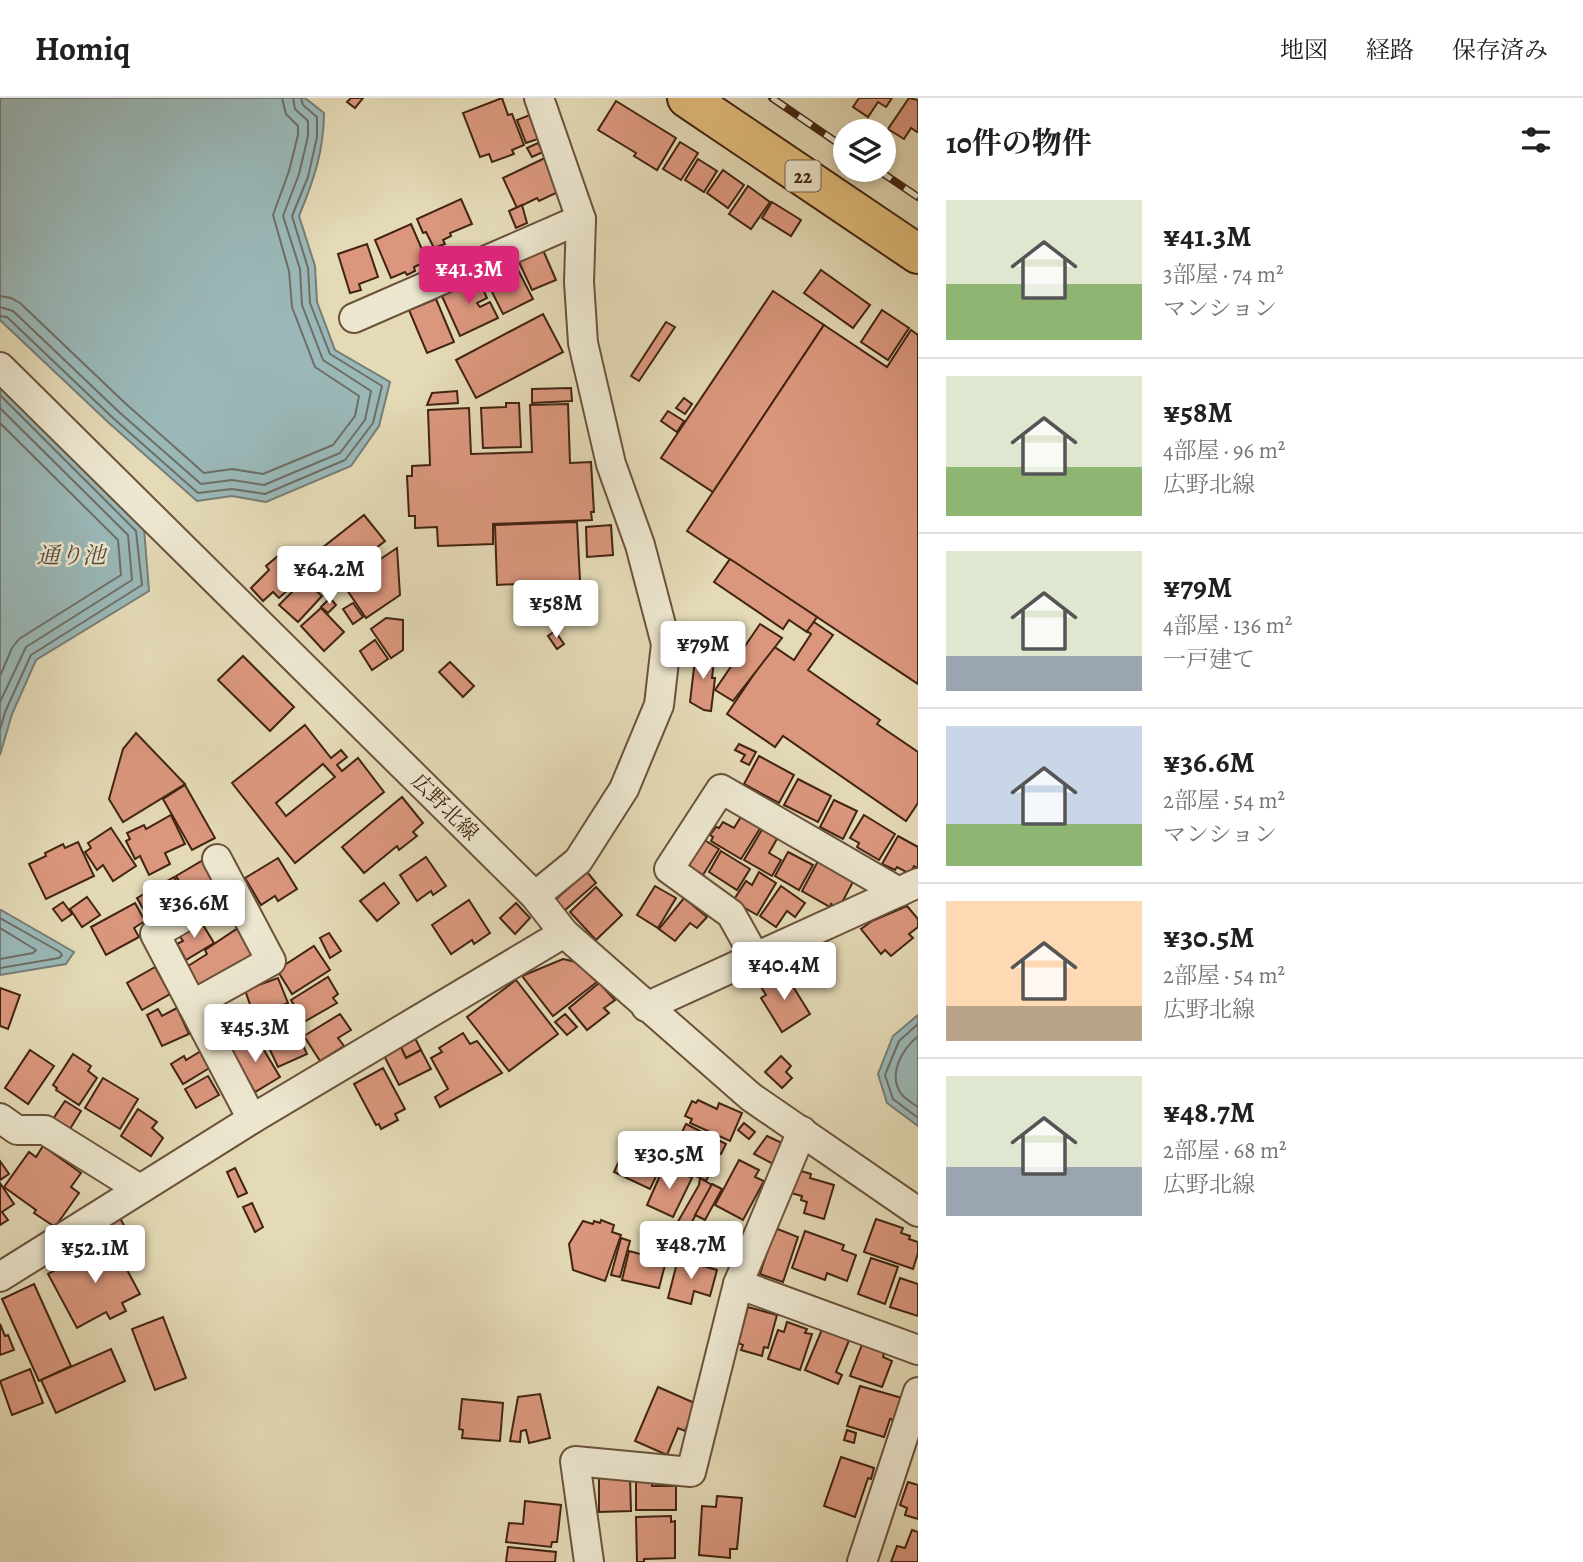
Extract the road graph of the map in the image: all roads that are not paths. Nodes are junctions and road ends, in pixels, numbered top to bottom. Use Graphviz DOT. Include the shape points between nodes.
graph roads {
  1 [pos="539,98"];
  2 [pos="687,98"];
  3 [pos="581,219"];
  4 [pos="918,254"];
  5 [pos="354,318"];
  6 [pos="0,367"];
  7 [pos="217,859"];
  8 [pos="908,888"];
  9 [pos="233,889"];
  10 [pos="535,897"];
  11 [pos="564,933"];
  12 [pos="755,957"];
  13 [pos="192,1005"];
  14 [pos="646,1007"];
  15 [pos="0,1118"];
  16 [pos="252,1119"];
  17 [pos="802,1131"];
  18 [pos="138,1188"];
  19 [pos="918,1212"];
  20 [pos="0,1276"];
  21 [pos="738,1284"];
  22 [pos="918,1350"];
  23 [pos="918,1392"];
  24 [pos="589,1562"];
  25 [pos="862,1562"];
  1 -- 3 [label="street"];
  2 -- 4 [label="main road, 22"];
  3 -- 5 [label="street"];
  3 -- 10 [label="street" via="583,343 611,464 640,545 666,644 659,705 624,789 578,861"];
  6 -- 10 [label="street, 広野北線"];
  7 -- 9 [label="street"];
  8 -- 12 [label="street"];
  8 -- 12 [label="street" via="721,789 669,869 731,914"];
  9 -- 13 [label="street" via="155,934"];
  9 -- 13 [label="street" via="271,961"];
  10 -- 11 [label="street, 広野北線"];
  11 -- 14 [label="street, 広野北線"];
  11 -- 16 [label="street"];
  12 -- 14 [label="street"];
  13 -- 16 [label="street"];
  14 -- 17 [label="street, 広野北線" via="751,1097"];
  15 -- 18 [label="street" via="18,1130 45,1130"];
  16 -- 18 [label="street"];
  17 -- 19 [label="street, 広野北線"];
  17 -- 21 [label="street"];
  18 -- 20 [label="street"];
  21 -- 22 [label="street"];
  21 -- 24 [label="street" via="691,1472 575,1461"];
  23 -- 25 [label="street"];
}
